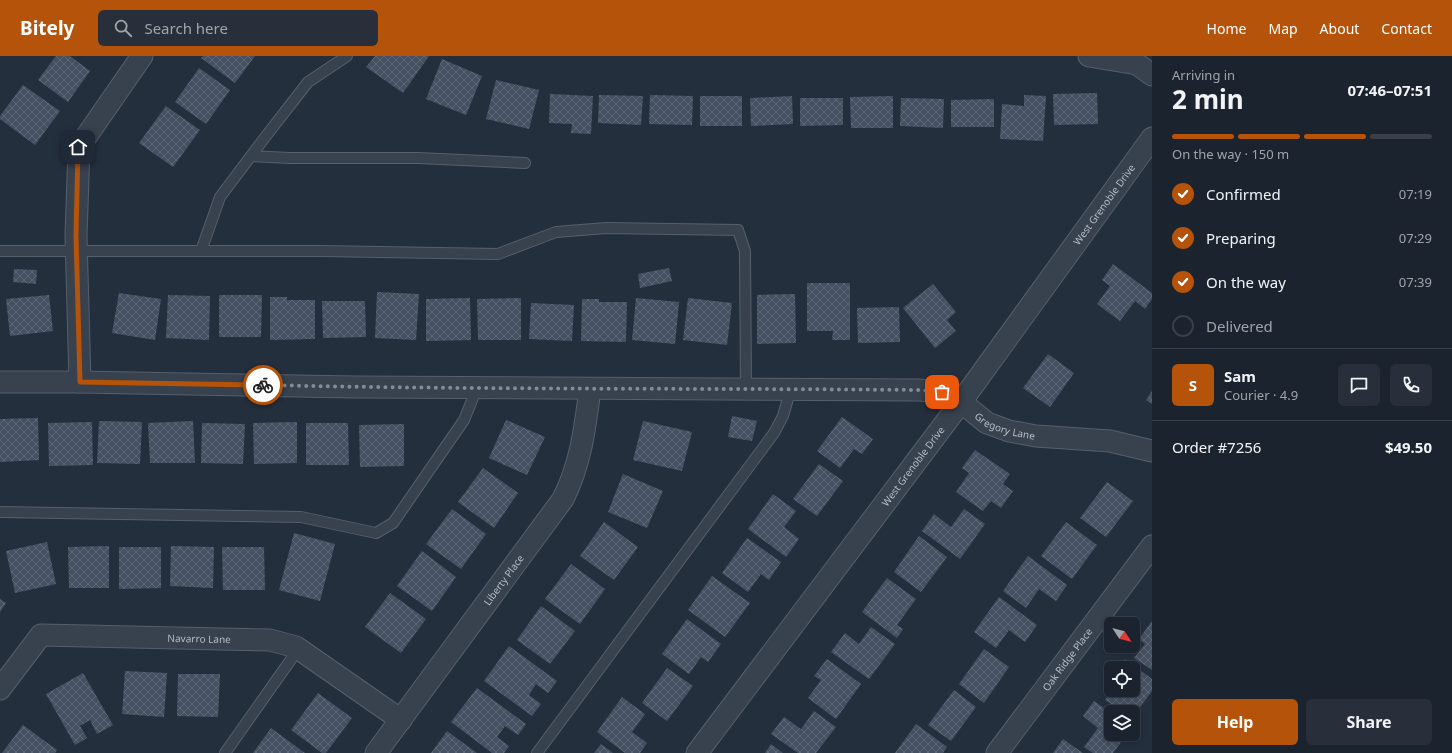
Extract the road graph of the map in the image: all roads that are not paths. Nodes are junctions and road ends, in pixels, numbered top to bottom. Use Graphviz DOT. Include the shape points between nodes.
graph roads {
  1 [pos="142,56"];
  2 [pos="347,56"];
  3 [pos="1089,56"];
  4 [pos="1152,75"];
  5 [pos="1152,138"];
  6 [pos="251,156"];
  7 [pos="525,163"];
  8 [pos="76,250"];
  9 [pos="0,251"];
  10 [pos="201,252"];
  11 [pos="0,382"];
  12 [pos="80,382"];
  13 [pos="478,388"];
  14 [pos="590,388"];
  15 [pos="746,388"];
  16 [pos="791,388"];
  17 [pos="961,402"];
  18 [pos="1152,451"];
  19 [pos="0,512"];
  20 [pos="1152,546"];
  21 [pos="296,647"];
  22 [pos="0,690"];
  23 [pos="401,720"];
  24 [pos="225,753"];
  25 [pos="376,753"];
  26 [pos="537,753"];
  27 [pos="697,753"];
  28 [pos="997,753"];
  1 -- 8 [label="street" via="78,147"];
  2 -- 6 [label="lane" via="308,82"];
  3 -- 4 [label="street" via="1137,64"];
  5 -- 17 [label="street, West Grenoble Drive"];
  6 -- 7 [label="lane" via="418,158"];
  6 -- 10 [label="lane" via="220,197"];
  8 -- 9 [label="lane"];
  8 -- 10 [label="lane"];
  8 -- 12 [label="street"];
  10 -- 15 [label="lane" via="498,254 556,232 606,228 738,230 744,251"];
  11 -- 12 [label="street, Gregory Lane"];
  12 -- 13 [label="street, Gregory Lane"];
  13 -- 14 [label="street, Gregory Lane"];
  13 -- 19 [label="lane" via="464,420 398,516 393,523 376,533 301,517"];
  14 -- 15 [label="street, Gregory Lane"];
  14 -- 23 [label="street, Liberty Place" via="584,439 571,483 563,499"];
  15 -- 16 [label="street, Gregory Lane"];
  16 -- 17 [label="street, Gregory Lane" via="919,390 942,392"];
  16 -- 26 [label="lane" via="783,416 774,433"];
  17 -- 18 [label="street, Gregory Lane" via="987,423 1009,431 1036,436 1110,441"];
  17 -- 27 [label="street, West Grenoble Drive"];
  20 -- 28 [label="street, Oak Ridge Place"];
  21 -- 22 [label="street, Navarro Lane" via="270,640 41,635"];
  21 -- 23 [label="street, Navarro Lane"];
  21 -- 24 [label="lane" via="292,658"];
  23 -- 25 [label="street, Liberty Place"];
}
